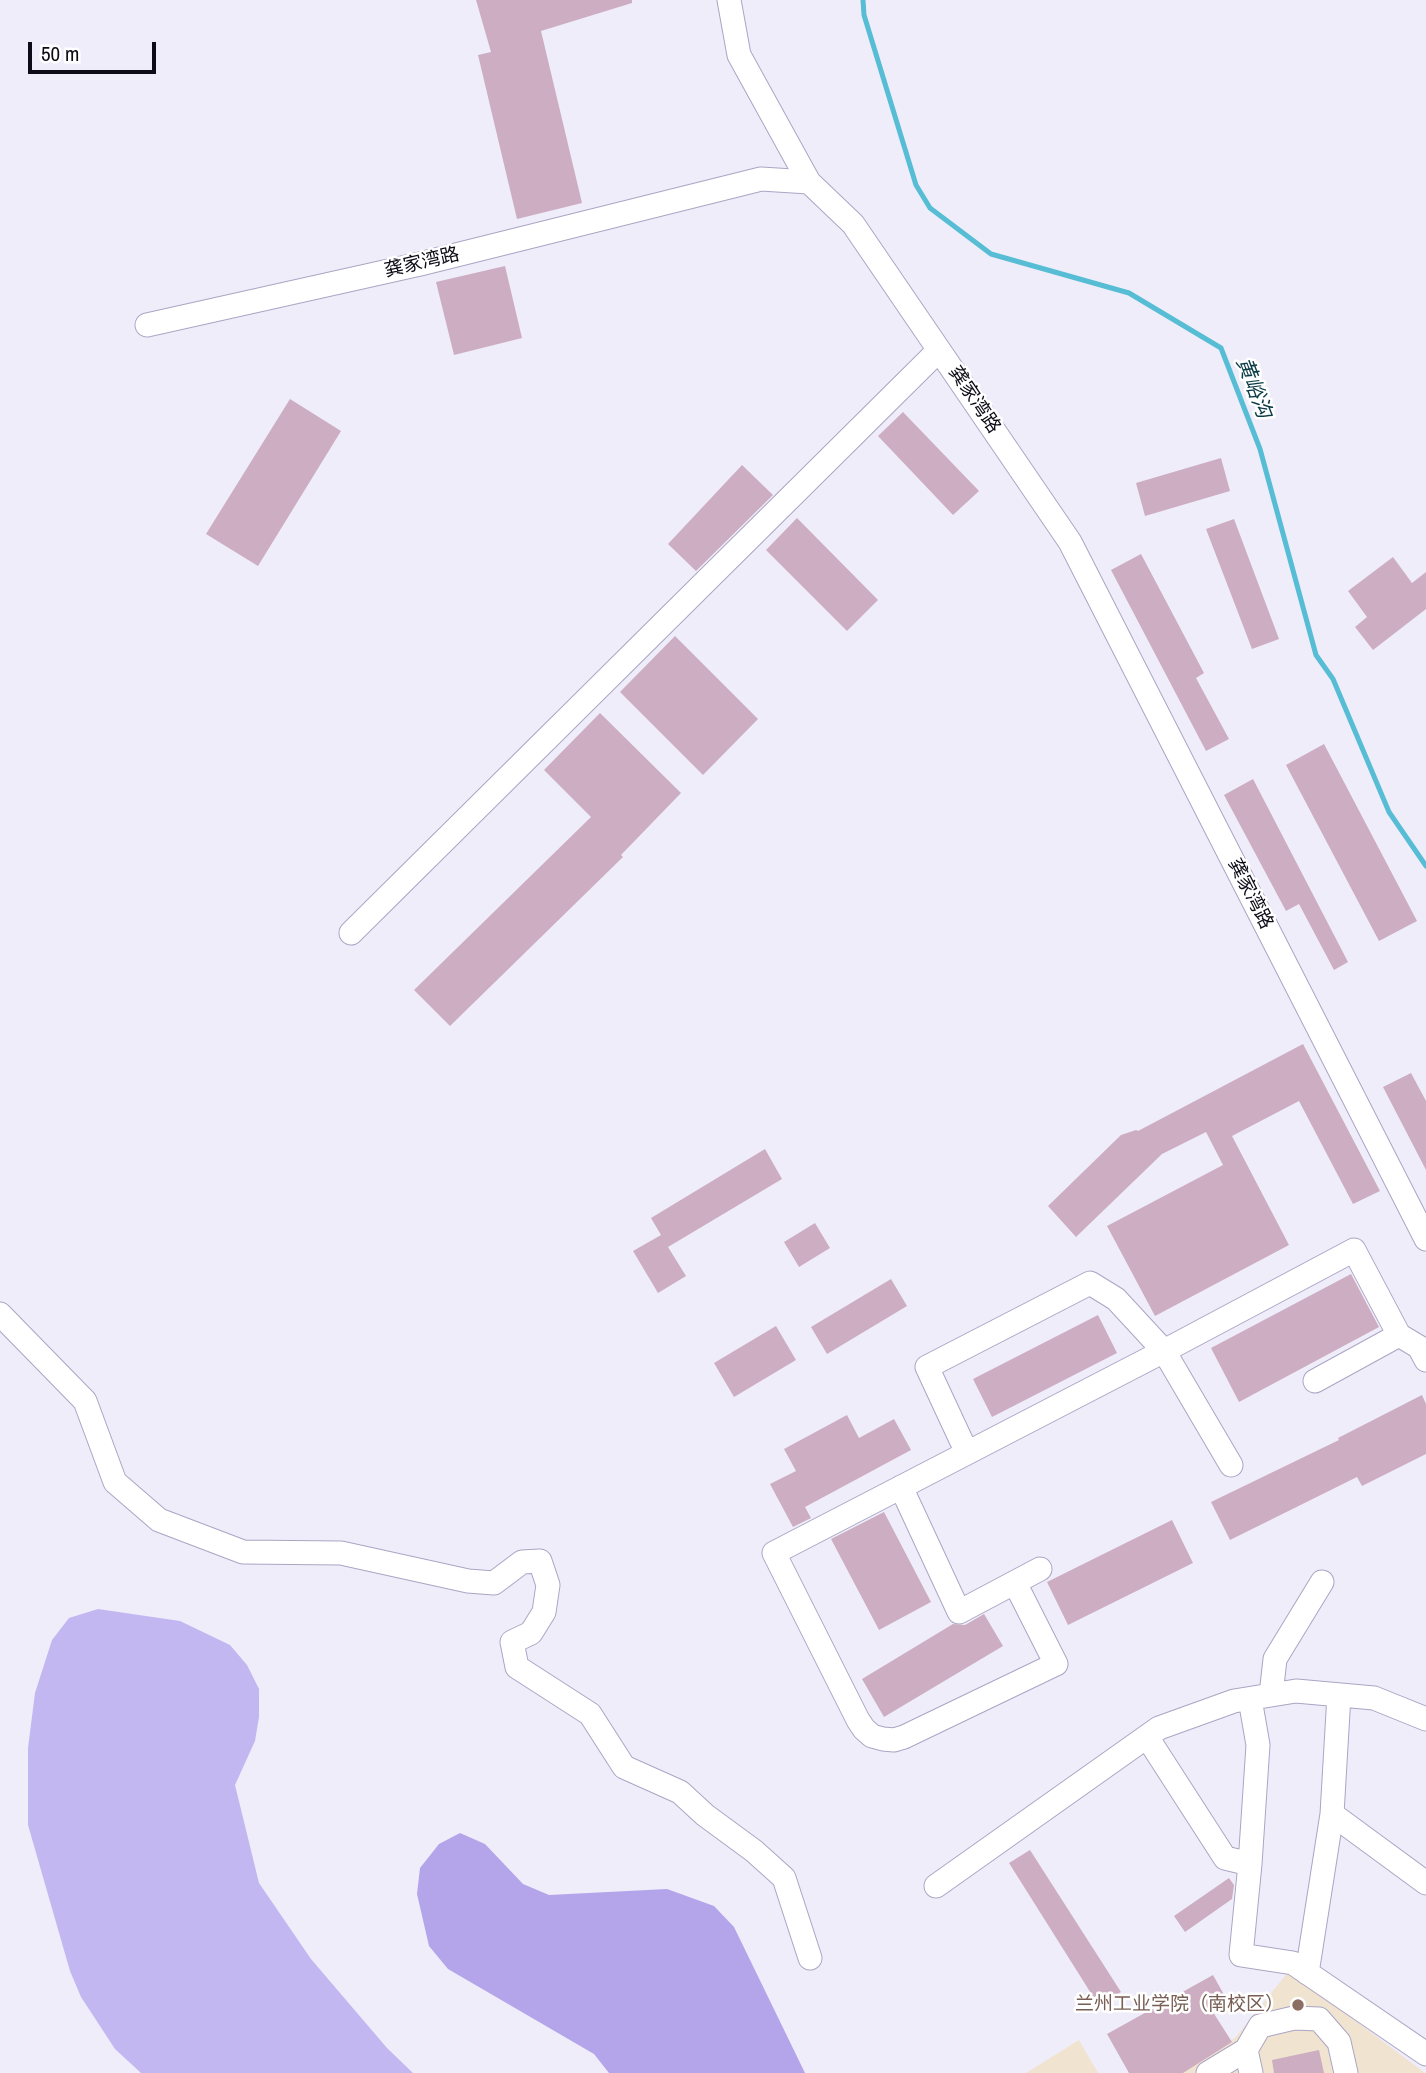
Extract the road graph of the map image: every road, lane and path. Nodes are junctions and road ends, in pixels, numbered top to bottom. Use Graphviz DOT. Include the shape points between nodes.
graph roads {
  1 [pos="729,0"];
  2 [pos="809,182"];
  3 [pos="148,325"];
  4 [pos="939,350"];
  5 [pos="351,933"];
  6 [pos="1426,1239"];
  7 [pos="0,1314"];
  8 [pos="1399,1335"];
  9 [pos="1164,1351"];
  10 [pos="1426,1360"];
  11 [pos="1315,1381"];
  12 [pos="967,1453"];
  13 [pos="1231,1465"];
  14 [pos="901,1487"];
  15 [pos="1040,1569"];
  16 [pos="1322,1582"];
  17 [pos="1015,1583"];
  18 [pos="1339,1695"];
  19 [pos="1261,1697"];
  20 [pos="1426,1719"];
  21 [pos="1147,1737"];
  22 [pos="1332,1814"];
  23 [pos="1250,1864"];
  24 [pos="1426,1883"];
  25 [pos="936,1886"];
  26 [pos="810,1958"];
  27 [pos="1307,1973"];
  28 [pos="1246,2050"];
  29 [pos="1426,2054"];
  30 [pos="1208,2073"];
  31 [pos="1251,2073"];
  32 [pos="1346,2073"];
  1 -- 2 [label="street" via="739,55"];
  2 -- 3 [label="street, 龚家湾路" via="761,179 420,264"];
  2 -- 4 [label="street, 龚家湾路" via="853,224"];
  4 -- 5 [label="street"];
  4 -- 6 [label="street, 龚家湾路" via="1070,541"];
  7 -- 26 [label="street" via="85,1401 115,1482 159,1520 243,1552 341,1553 494,1583 522,1562 540,1561 548,1585 544,1612 531,1633 512,1642 517,1667 590,1714 624,1767 680,1792 784,1878"];
  8 -- 9 [label="street" via="1354,1250"];
  8 -- 10 [label="street" via="1419,1348"];
  8 -- 11 [label="street"];
  9 -- 12 [label="street"];
  9 -- 12 [label="street" via="1116,1299 1090,1283 927,1367"];
  9 -- 13 [label="street"];
  12 -- 14 [label="street"];
  14 -- 17 [label="street" via="959,1612"];
  14 -- 17 [label="street" via="774,1553 864,1729 883,1739 904,1737 1056,1664"];
  15 -- 17 [label="street"];
  16 -- 19 [label="street" via="1275,1659"];
  18 -- 19 [label="street" via="1296,1691"];
  18 -- 20 [label="street" via="1374,1698"];
  18 -- 22 [label="street"];
  19 -- 21 [label="street" via="1234,1701 1159,1728"];
  19 -- 23 [label="street"];
  21 -- 23 [label="street" via="1225,1858"];
  21 -- 25 [label="street"];
  22 -- 24 [label="street"];
  22 -- 27 [label="street"];
  23 -- 27 [label="street" via="1241,1955 1293,1964"];
  27 -- 29 [label="street"];
  28 -- 30 [label="street"];
  28 -- 31 [label="street"];
  28 -- 32 [label="street" via="1260,2026 1294,2018 1319,2019 1339,2042"];
}
